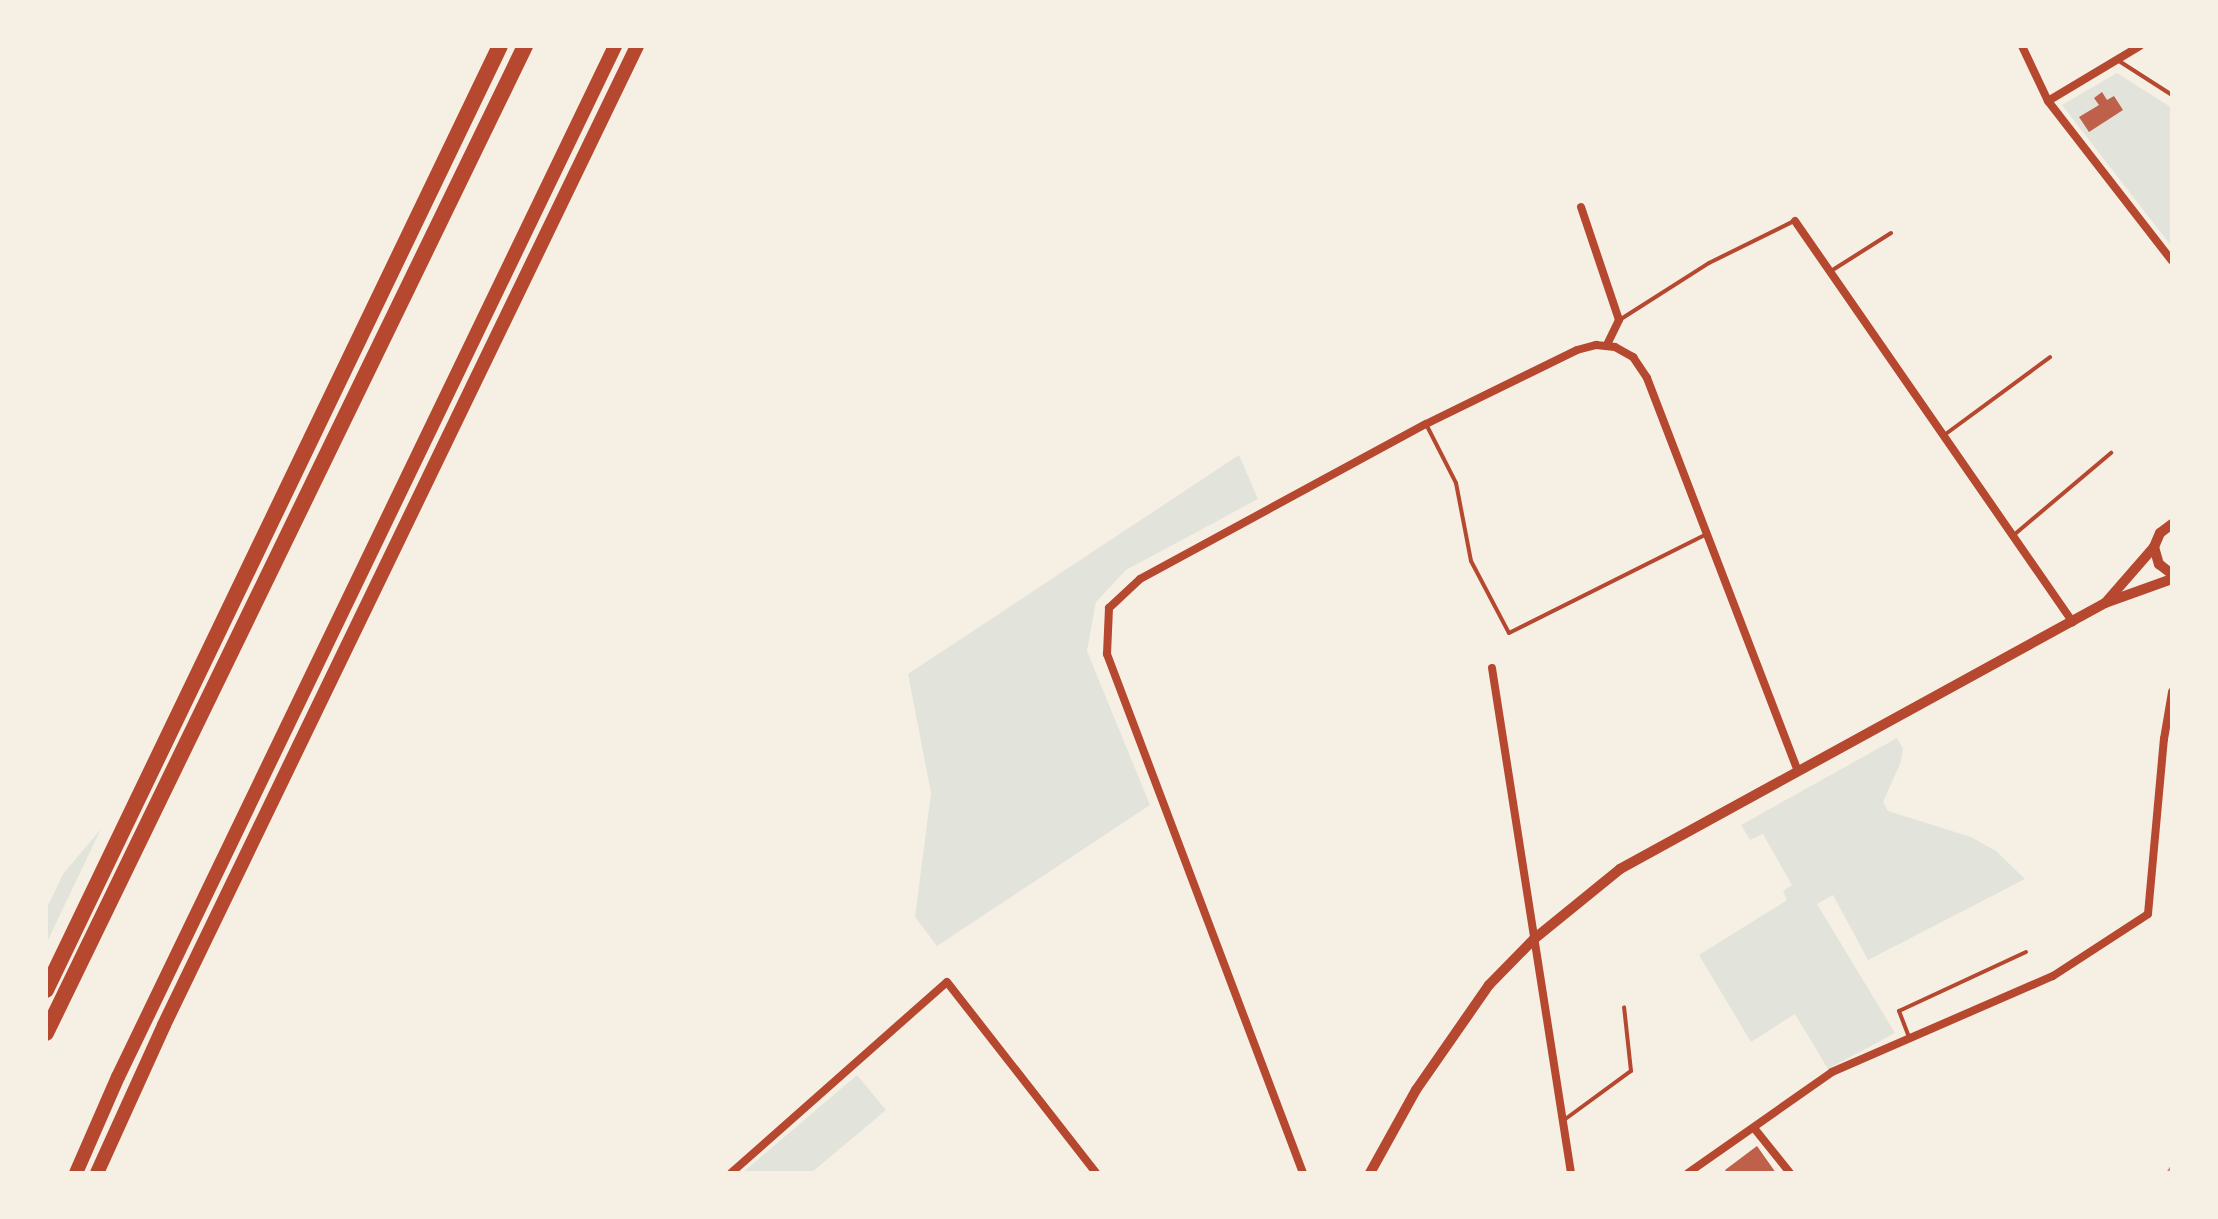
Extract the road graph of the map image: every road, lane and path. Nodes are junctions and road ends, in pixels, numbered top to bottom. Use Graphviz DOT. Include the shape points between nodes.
graph roads {
  1 [pos="500,46"];
  2 [pos="525,46"];
  3 [pos="608,46"];
  4 [pos="615,46"];
  5 [pos="637,46"];
  6 [pos="2022,46"];
  7 [pos="2140,46"];
  8 [pos="2117,60"];
  9 [pos="596,84"];
  10 [pos="2172,95"];
  11 [pos="2048,101"];
  12 [pos="1581,207"];
  13 [pos="1795,221"];
  14 [pos="1891,233"];
  15 [pos="2172,261"];
  16 [pos="1829,272"];
  17 [pos="1619,320"];
  18 [pos="1607,345"];
  19 [pos="2050,357"];
  20 [pos="1426,424"];
  21 [pos="1943,436"];
  22 [pos="2111,453"];
  23 [pos="2172,524"];
  24 [pos="1707,534"];
  25 [pos="2012,536"];
  26 [pos="2154,547"];
  27 [pos="2172,576"];
  28 [pos="2105,603"];
  29 [pos="2073,622"];
  30 [pos="1492,668"];
  31 [pos="2172,692"];
  32 [pos="1797,769"];
  33 [pos="1534,939"];
  34 [pos="2026,952"];
  35 [pos="46,990"];
  36 [pos="1624,1007"];
  37 [pos="46,1033"];
  38 [pos="1909,1039"];
  39 [pos="1564,1120"];
  40 [pos="1754,1128"];
  41 [pos="76,1173"];
  42 [pos="97,1173"];
  43 [pos="731,1173"];
  44 [pos="1096,1173"];
  45 [pos="1303,1173"];
  46 [pos="1370,1173"];
  47 [pos="1571,1173"];
  48 [pos="1688,1173"];
  49 [pos="1790,1173"];
  1 -- 35 [label="highway"];
  2 -- 37 [label="highway"];
  3 -- 9 [label="highway"];
  4 -- 9 [label="highway"];
  5 -- 42 [label="highway"];
  6 -- 11 [label="street"];
  7 -- 8 [label="street"];
  8 -- 10 [label="lane"];
  8 -- 11 [label="street"];
  9 -- 41 [label="highway"];
  11 -- 15 [label="street"];
  12 -- 17 [label="street"];
  13 -- 16 [label="street"];
  13 -- 17 [label="lane" via="1709,263"];
  14 -- 16 [label="lane"];
  16 -- 21 [label="street"];
  17 -- 18 [label="street"];
  18 -- 20 [label="street" via="1577,350"];
  18 -- 24 [label="street" via="1641,366"];
  19 -- 21 [label="lane"];
  20 -- 24 [label="lane" via="1456,483 1471,561 1509,633"];
  20 -- 45 [label="street" via="1140,579 1109,608 1107,654"];
  21 -- 25 [label="street"];
  22 -- 25 [label="lane"];
  23 -- 26 [label="street"];
  24 -- 32 [label="street"];
  25 -- 29 [label="street"];
  26 -- 27 [label="street" via="2159,564"];
  26 -- 28 [label="street"];
  27 -- 28 [label="street"];
  28 -- 29 [label="street"];
  29 -- 32 [label="street"];
  30 -- 33 [label="street"];
  31 -- 38 [label="street" via="2148,914 2053,976"];
  32 -- 33 [label="street" via="1620,869"];
  33 -- 39 [label="street"];
  33 -- 46 [label="street" via="1465,1016"];
  34 -- 38 [label="lane" via="1899,1011"];
  36 -- 39 [label="lane" via="1631,1071"];
  38 -- 40 [label="street" via="1832,1072"];
  39 -- 47 [label="street"];
  40 -- 48 [label="street"];
  40 -- 49 [label="street"];
  43 -- 44 [label="street" via="947,982"];
}
